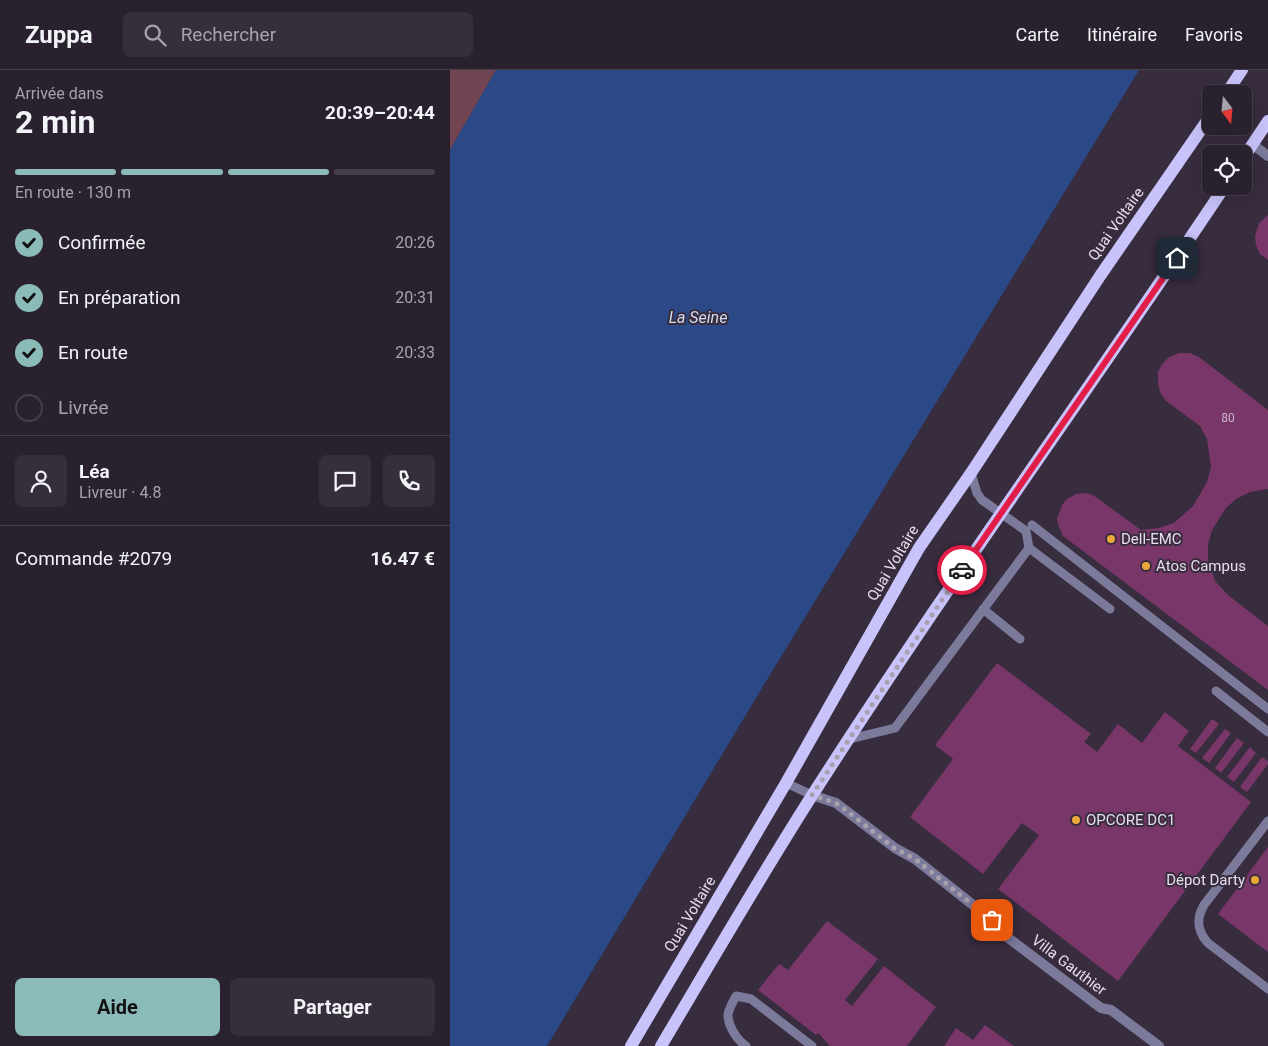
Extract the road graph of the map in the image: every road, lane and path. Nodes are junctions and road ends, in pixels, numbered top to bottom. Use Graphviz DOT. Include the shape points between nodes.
graph roads {
  1 [pos="1242,70"];
  2 [pos="1232,85"];
  3 [pos="1268,121"];
  4 [pos="1202,128"];
  5 [pos="1252,144"];
  6 [pos="1268,156"];
  7 [pos="1218,195"];
  8 [pos="971,473"];
  9 [pos="1000,513"];
  10 [pos="1032,525"];
  11 [pos="1029,548"];
  12 [pos="983,609"];
  13 [pos="1110,609"];
  14 [pos="1020,639"];
  15 [pos="1216,691"];
  16 [pos="1268,709"];
  17 [pos="1268,732"];
  18 [pos="850,739"];
  19 [pos="786,783"];
  20 [pos="812,795"];
  21 [pos="1268,821"];
  22 [pos="1268,989"];
  23 [pos="741,1045"];
  24 [pos="630,1046"];
  25 [pos="661,1046"];
  26 [pos="812,1046"];
  27 [pos="1159,1046"];
  1 -- 2 [label="main road"];
  3 -- 5 [label="main road"];
  4 -- 8 [label="main road, Quai Voltaire"];
  5 -- 6 [label="street"];
  7 -- 9 [label="main road"];
  8 -- 9 [label="lane" via="982,500"];
  8 -- 19 [label="main road, Quai Voltaire" via="920,548"];
  9 -- 11 [label="lane" via="1026,531"];
  9 -- 18 [label="main road"];
  10 -- 16 [label="lane"];
  11 -- 12 [label="lane"];
  11 -- 13 [label="lane"];
  12 -- 14 [label="lane"];
  12 -- 18 [label="lane" via="895,728"];
  15 -- 17 [label="lane"];
  18 -- 20 [label="main road"];
  19 -- 20 [label="lane"];
  19 -- 24 [label="main road, Quai Voltaire"];
  20 -- 25 [label="main road"];
  20 -- 27 [label="street, Villa Gauthier" via="836,803 894,848 915,859 992,920 1002,934"];
  21 -- 22 [label="lane" via="1204,905 1198,923 1208,943"];
  23 -- 26 [label="lane" via="728,1016 736,996 751,999"];
}
